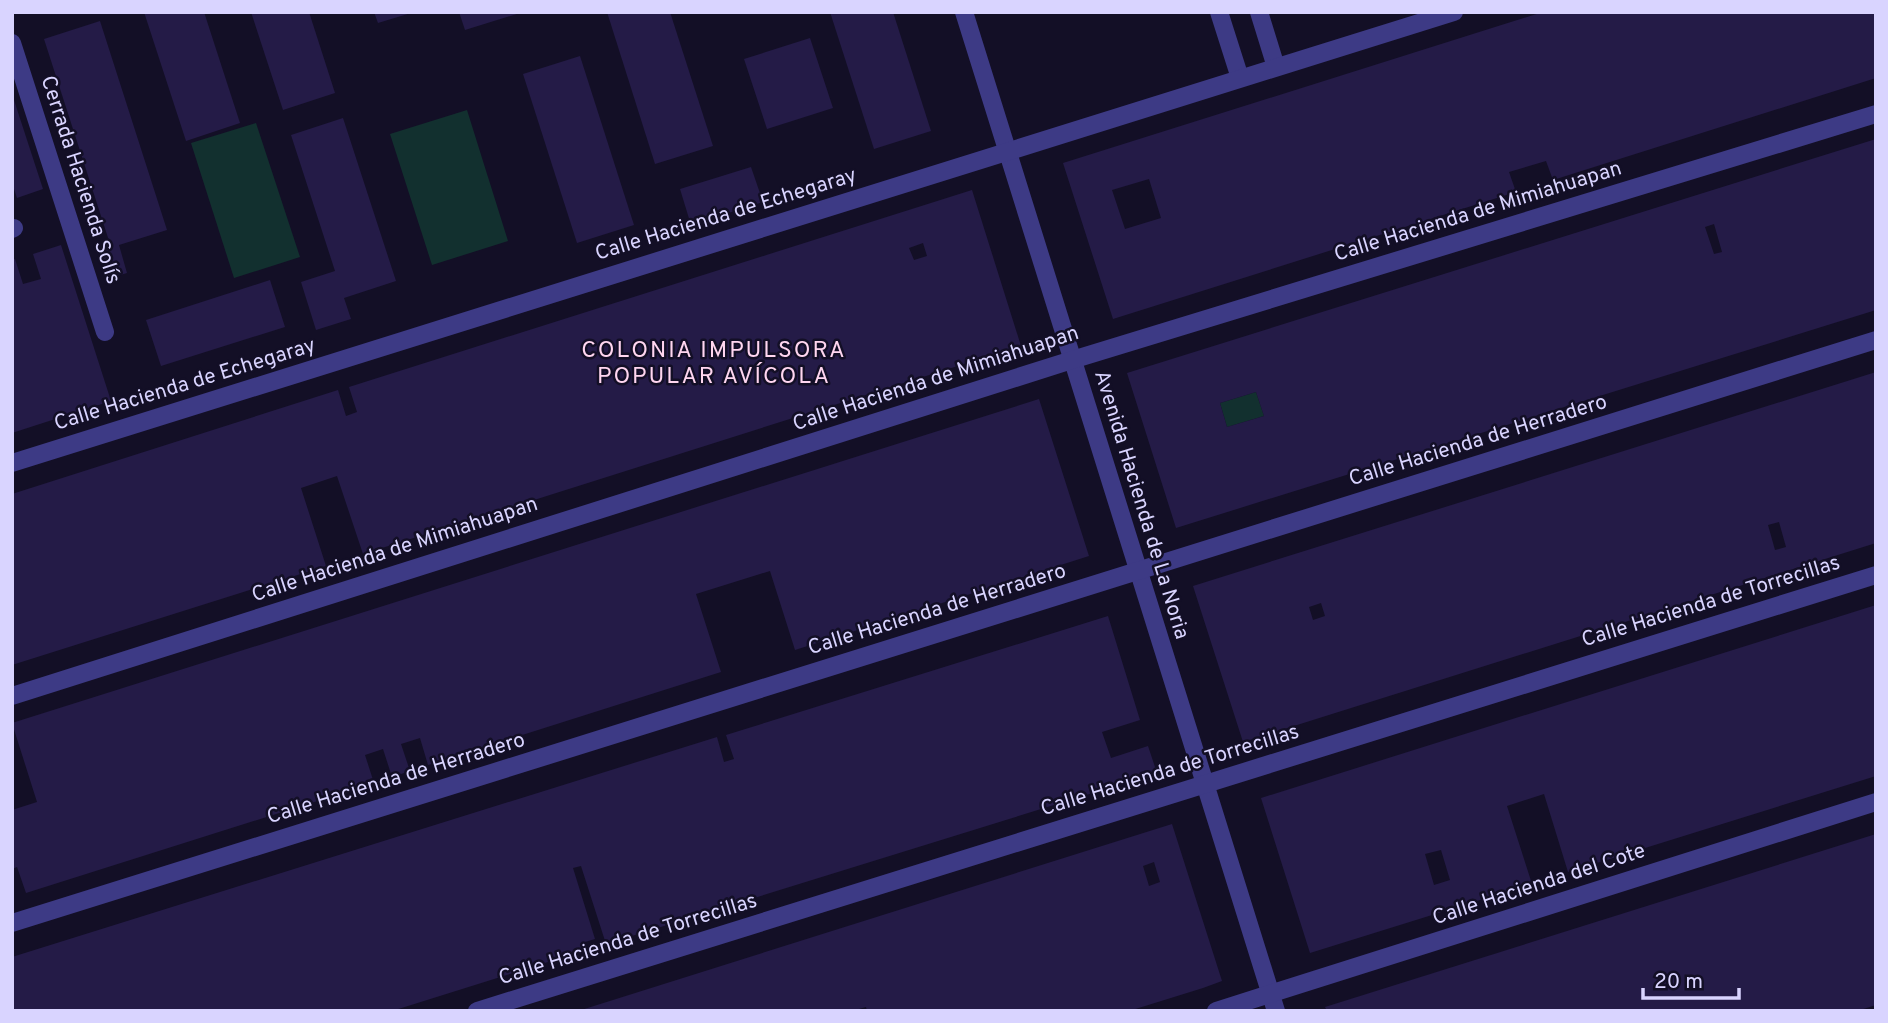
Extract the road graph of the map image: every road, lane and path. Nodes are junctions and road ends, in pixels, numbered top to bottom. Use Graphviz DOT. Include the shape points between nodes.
graph roads {
  1 [pos="964,12"];
  2 [pos="1219,12"];
  3 [pos="1259,12"];
  4 [pos="1454,12"];
  5 [pos="12,43"];
  6 [pos="1276,67"];
  7 [pos="1240,78"];
  8 [pos="1876,114"];
  9 [pos="1007,151"];
  10 [pos="106,332"];
  11 [pos="1876,340"];
  12 [pos="1072,360"];
  13 [pos="12,463"];
  14 [pos="1138,571"];
  15 [pos="1876,575"];
  16 [pos="12,696"];
  17 [pos="1205,784"];
  18 [pos="1876,802"];
  19 [pos="12,923"];
  20 [pos="1273,1002"];
  21 [pos="477,1011"];
  22 [pos="1216,1011"];
  1 -- 9 [label="street, Avenida Hacienda de La Noria"];
  2 -- 7 [label="street"];
  3 -- 6 [label="street"];
  4 -- 6 [label="street, Calle Hacienda de Echegaray"];
  5 -- 10 [label="street, Cerrada Hacienda Solís"];
  6 -- 7 [label="street, Calle Hacienda de Echegaray"];
  7 -- 9 [label="street, Calle Hacienda de Echegaray"];
  8 -- 12 [label="street, Calle Hacienda de Mimiahuapan"];
  9 -- 12 [label="street, Avenida Hacienda de La Noria"];
  9 -- 13 [label="street, Calle Hacienda de Echegaray"];
  11 -- 14 [label="street, Calle Hacienda de Herradero"];
  12 -- 14 [label="street, Avenida Hacienda de La Noria"];
  12 -- 16 [label="street, Calle Hacienda de Mimiahuapan"];
  14 -- 17 [label="street, Avenida Hacienda de La Noria"];
  14 -- 19 [label="street, Calle Hacienda de Herradero"];
  15 -- 17 [label="street, Calle Hacienda de Torrecillas"];
  17 -- 20 [label="street, Avenida Hacienda de La Noria"];
  17 -- 21 [label="street, Calle Hacienda de Torrecillas"];
  18 -- 20 [label="street, Calle Hacienda del Cote"];
  20 -- 22 [label="street, Calle Hacienda del Cote"];
}
